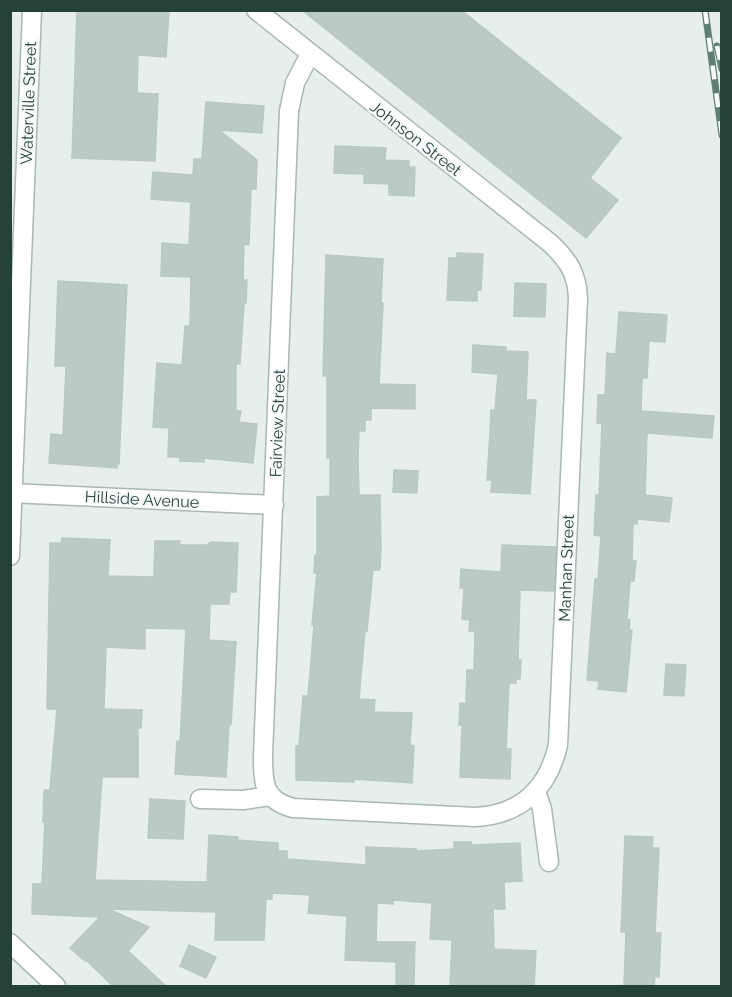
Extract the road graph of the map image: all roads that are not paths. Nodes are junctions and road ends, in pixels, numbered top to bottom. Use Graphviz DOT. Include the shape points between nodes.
graph roads {
  1 [pos="32,10"];
  2 [pos="256,10"];
  3 [pos="310,54"];
  4 [pos="572,268"];
  5 [pos="12,493"];
  6 [pos="274,505"];
  7 [pos="10,556"];
  8 [pos="536,791"];
  9 [pos="270,795"];
  10 [pos="200,799"];
  11 [pos="549,862"];
  12 [pos="10,943"];
  13 [pos="56,987"];
  1 -- 5 [label="street, Waterville Street"];
  2 -- 3 [label="street, Johnson Street"];
  3 -- 4 [label="street, Johnson Street" via="550,243"];
  3 -- 6 [label="street, Fairview Street" via="295,83 289,111"];
  4 -- 8 [label="street, Manhan Street" via="578,298 559,738 552,765"];
  5 -- 6 [label="street, Hillside Avenue"];
  5 -- 7 [label="street, Waterville Street"];
  6 -- 9 [label="street, Fairview Street" via="263,755 264,782"];
  8 -- 9 [label="street" via="507,811 475,817 293,808 283,806"];
  8 -- 11 [label="street"];
  9 -- 10 [label="street" via="243,800"];
  12 -- 13 [label="street"];
}
